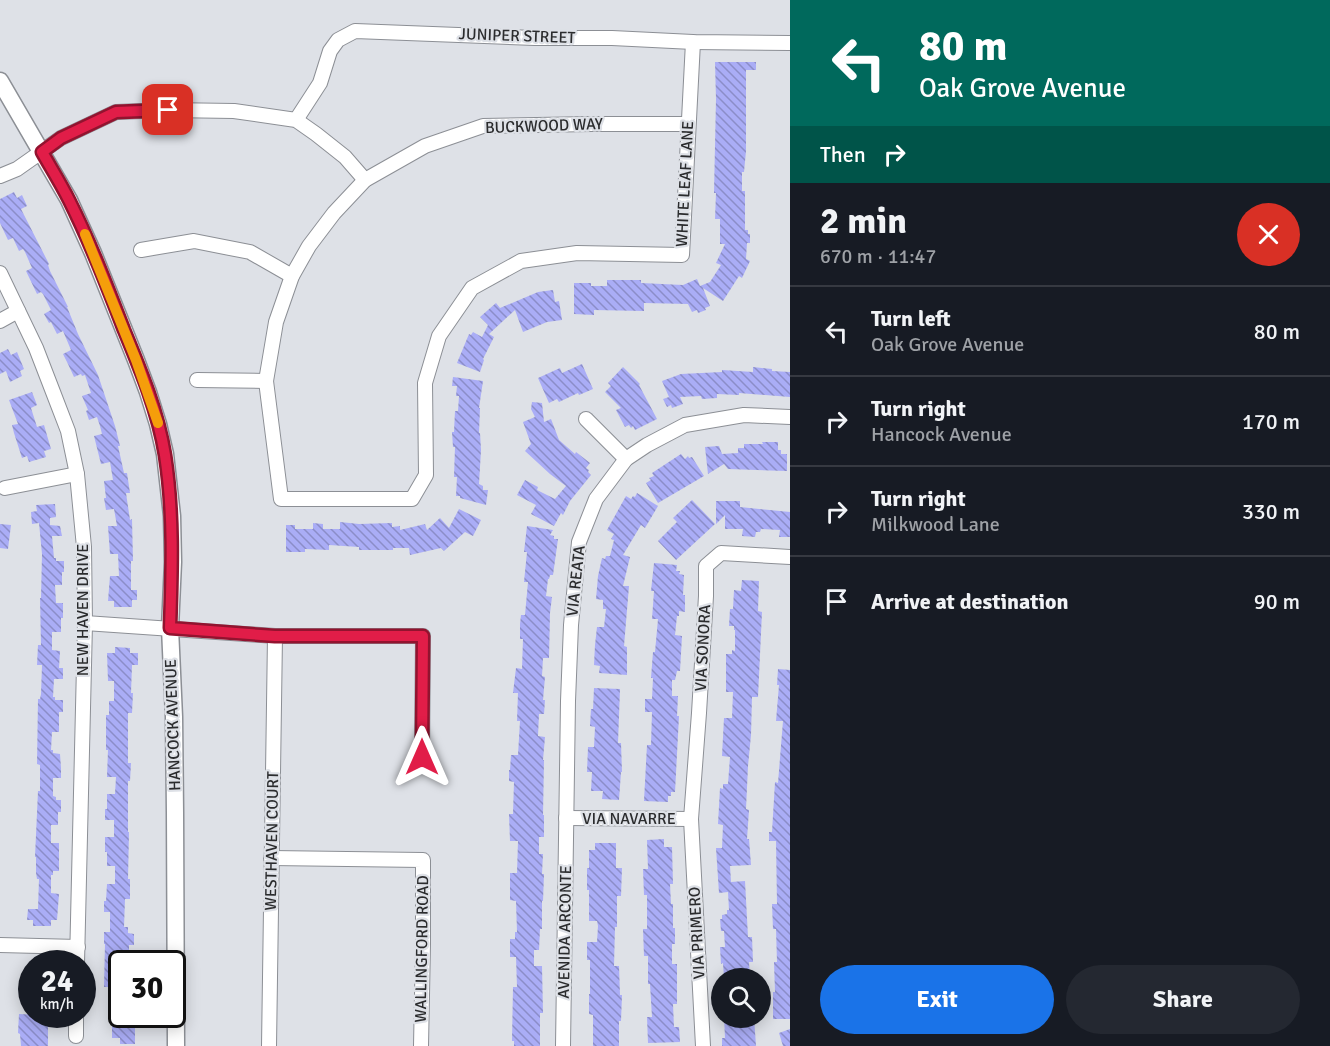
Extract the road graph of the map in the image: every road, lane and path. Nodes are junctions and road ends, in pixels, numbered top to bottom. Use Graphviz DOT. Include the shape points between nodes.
graph roads {
  1 [pos="693,42"];
  2 [pos="790,43"];
  3 [pos="0,81"];
  4 [pos="296,120"];
  5 [pos="688,124"];
  6 [pos="42,152"];
  7 [pos="0,176"];
  8 [pos="365,180"];
  9 [pos="141,250"];
  10 [pos="0,273"];
  11 [pos="292,276"];
  12 [pos="18,311"];
  13 [pos="0,321"];
  14 [pos="197,380"];
  15 [pos="266,381"];
  16 [pos="790,417"];
  17 [pos="586,419"];
  18 [pos="626,459"];
  19 [pos="77,474"];
  20 [pos="4,488"];
  21 [pos="281,499"];
  22 [pos="790,557"];
  23 [pos="85,623"];
  24 [pos="170,628"];
  25 [pos="275,636"];
  26 [pos="422,757"];
  27 [pos="566,818"];
  28 [pos="691,819"];
  29 [pos="271,858"];
  30 [pos="0,945"];
  31 [pos="78,947"];
  32 [pos="78,950"];
  33 [pos="76,1028"];
  34 [pos="76,1036"];
  35 [pos="176,1046"];
  36 [pos="270,1046"];
  37 [pos="421,1046"];
  38 [pos="563,1046"];
  39 [pos="703,1046"];
  1 -- 2 [label="street, JUNIPER STREET"];
  1 -- 4 [label="street, JUNIPER STREET" via="355,32 338,40 330,51 320,83"];
  1 -- 5 [label="street, WHITE LEAF LANE"];
  3 -- 6 [label="main road, HANCOCK AVENUE"];
  4 -- 6 [label="street" via="234,111 116,112 61,138"];
  4 -- 8 [label="street" via="345,157"];
  5 -- 8 [label="street, BUCKWOOD WAY" via="483,126 425,146"];
  5 -- 21 [label="street, WHITE LEAF LANE" via="682,255 577,253 521,261 472,288 439,336 425,383 426,475 412,499"];
  6 -- 7 [label="street"];
  6 -- 24 [label="main road, HANCOCK AVENUE" via="93,253 158,424 172,516"];
  8 -- 11 [label="street, BUCKWOOD WAY" via="334,213"];
  9 -- 11 [label="street" via="194,241 250,252"];
  10 -- 12 [label="street, NEW HAVEN DRIVE"];
  11 -- 15 [label="street, BUCKWOOD WAY" via="276,322"];
  12 -- 13 [label="street"];
  12 -- 19 [label="street, NEW HAVEN DRIVE" via="68,431"];
  14 -- 15 [label="street"];
  15 -- 21 [label="street, BUCKWOOD WAY"];
  16 -- 18 [label="street, VIA REATA" via="744,415 685,425"];
  17 -- 18 [label="street"];
  18 -- 27 [label="street, VIA REATA" via="596,499 579,542 571,625"];
  19 -- 20 [label="street"];
  19 -- 23 [label="street, NEW HAVEN DRIVE" via="84,547"];
  22 -- 28 [label="street, VIA SONORA" via="721,553 706,566"];
  23 -- 24 [label="street"];
  23 -- 31 [label="street, NEW HAVEN DRIVE"];
  24 -- 25 [label="street"];
  24 -- 35 [label="main road, HANCOCK AVENUE" via="175,764"];
  25 -- 26 [label="street" via="423,636"];
  25 -- 29 [label="street, WESTHAVEN COURT"];
  27 -- 28 [label="street, VIA NAVARRE"];
  27 -- 38 [label="street, AVENIDA ARCONTE"];
  28 -- 39 [label="street, VIA PRIMERO"];
  29 -- 36 [label="street, WESTHAVEN COURT"];
  29 -- 37 [label="street, WALLINGFORD ROAD" via="423,860"];
  30 -- 31 [label="street"];
  31 -- 32 [label="street, NEW HAVEN DRIVE"];
  33 -- 34 [label="street"];
}
